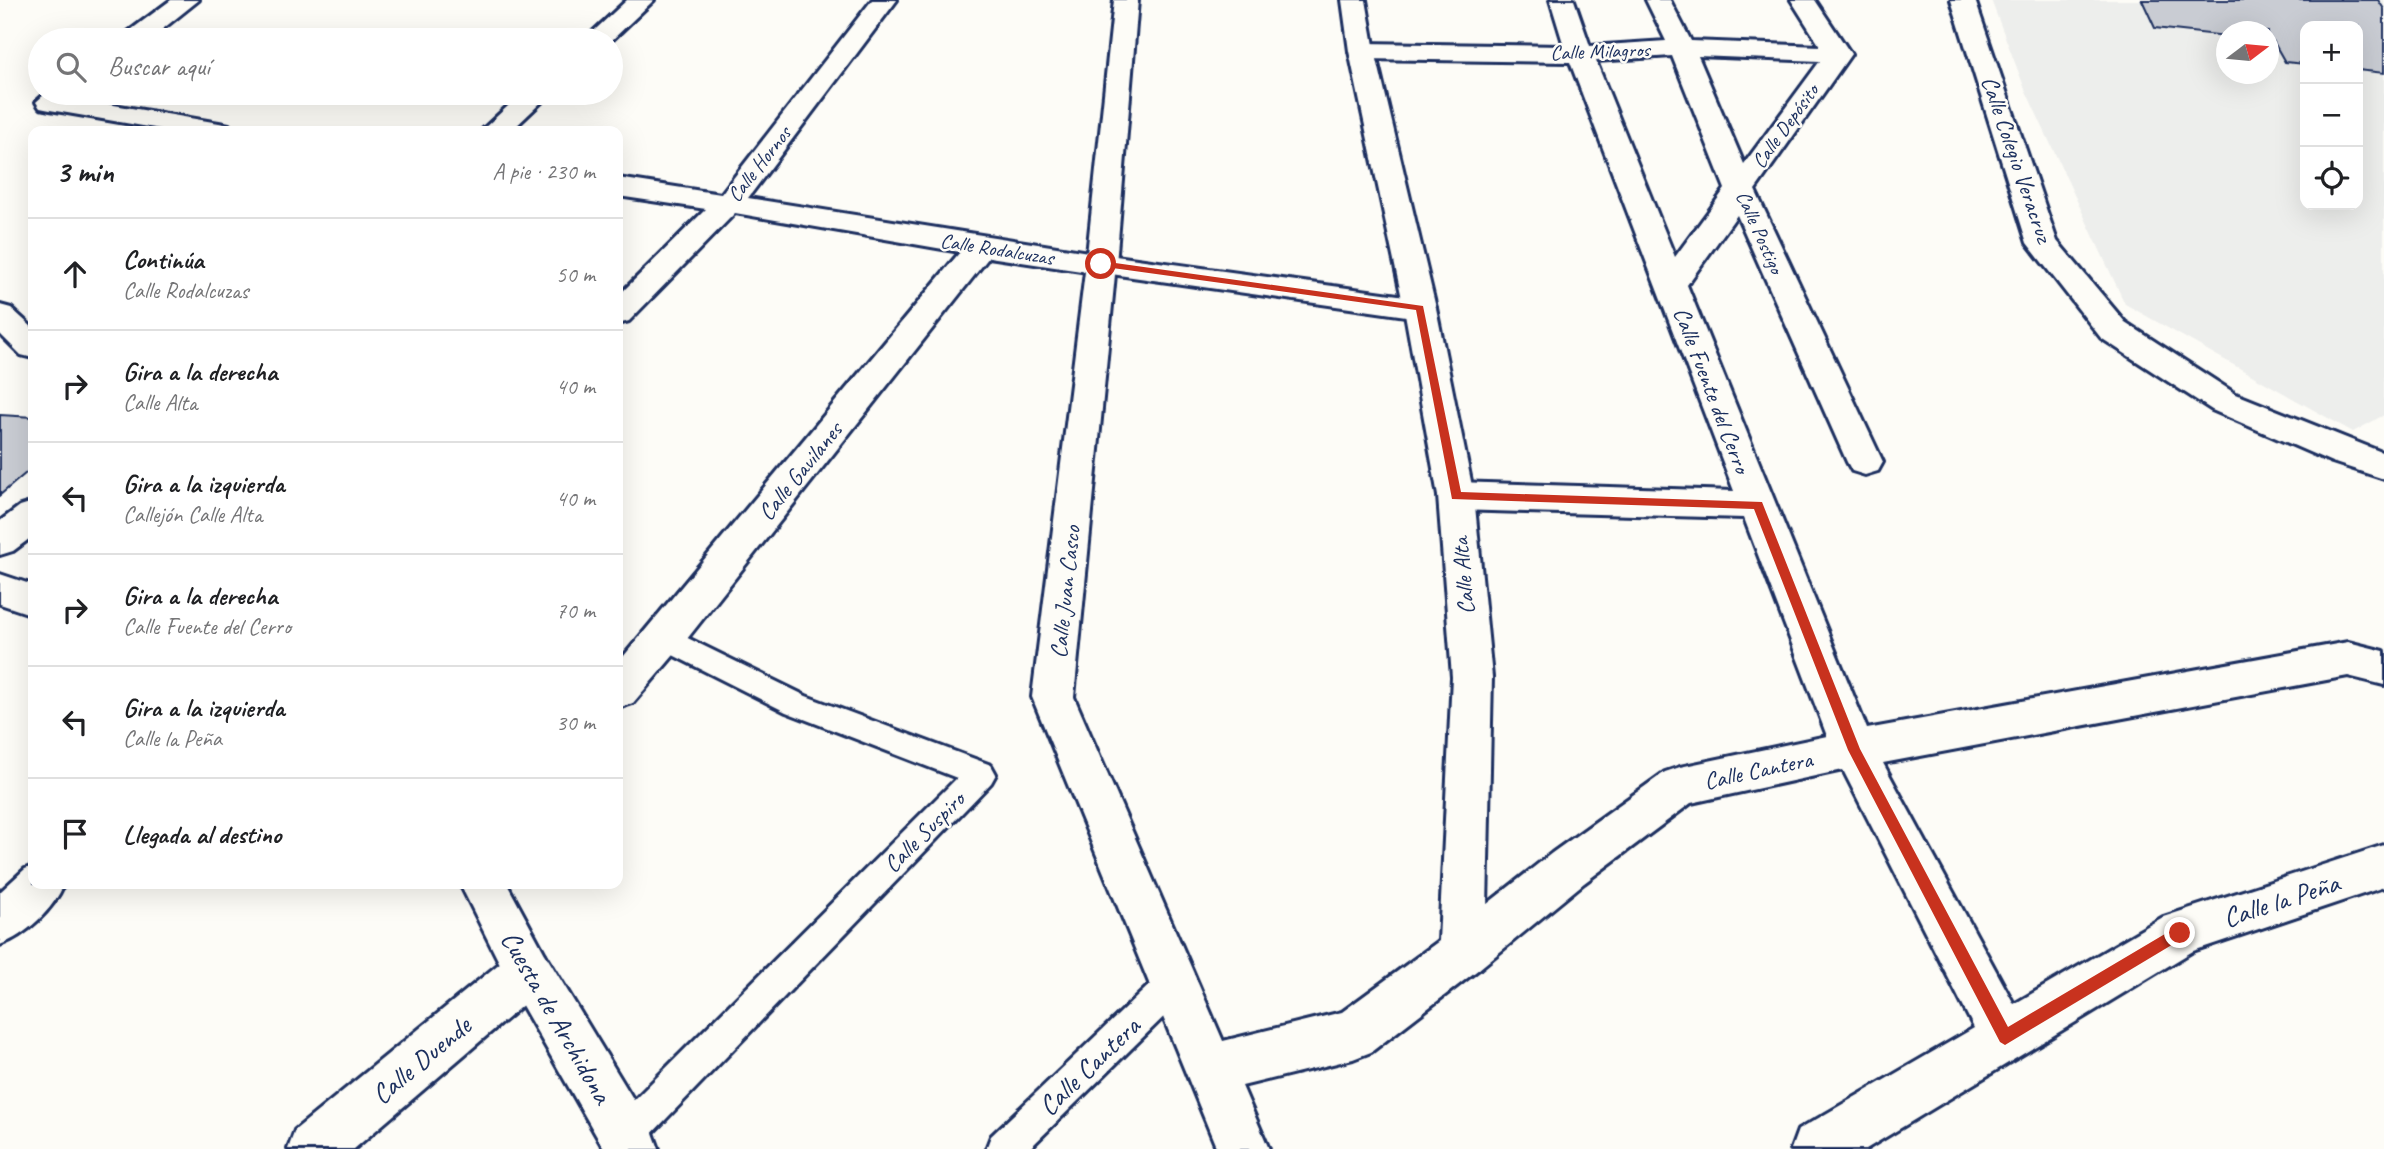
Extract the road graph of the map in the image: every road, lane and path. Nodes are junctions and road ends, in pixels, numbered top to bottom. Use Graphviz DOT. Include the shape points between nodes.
graph roads {
  1 [pos="187,0"];
  2 [pos="642,0"];
  3 [pos="886,0"];
  4 [pos="1126,0"];
  5 [pos="1354,0"];
  6 [pos="1562,0"];
  7 [pos="1658,0"];
  8 [pos="1803,0"];
  9 [pos="1963,0"];
  10 [pos="149,28"];
  11 [pos="610,28"];
  12 [pos="1682,48"];
  13 [pos="1362,51"];
  14 [pos="1580,54"];
  15 [pos="1838,54"];
  16 [pos="67,105"];
  17 [pos="524,105"];
  18 [pos="190,126"];
  19 [pos="501,126"];
  20 [pos="623,188"];
  21 [pos="1740,188"];
  22 [pos="730,202"];
  23 [pos="980,248"];
  24 [pos="1101,264"];
  25 [pos="1671,285"];
  26 [pos="1420,308"];
  27 [pos="623,309"];
  28 [pos="1865,462"];
  29 [pos="2384,466"];
  30 [pos="1456,496"];
  31 [pos="1758,505"];
  32 [pos="28,520"];
  33 [pos="28,534"];
  34 [pos="0,541"];
  35 [pos="0,555"];
  36 [pos="0,589"];
  37 [pos="28,598"];
  38 [pos="665,638"];
  39 [pos="2384,668"];
  40 [pos="623,685"];
  41 [pos="1854,750"];
  42 [pos="2384,866"];
  43 [pos="36,889"];
  44 [pos="486,889"];
  45 [pos="0,923"];
  46 [pos="1462,953"];
  47 [pos="528,970"];
  48 [pos="1174,984"];
  49 [pos="2005,1037"];
  50 [pos="1210,1069"];
  51 [pos="629,1142"];
  52 [pos="314,1149"];
  53 [pos="1004,1149"];
  54 [pos="1243,1149"];
  55 [pos="1817,1149"];
  1 -- 10 [label="street"];
  2 -- 11 [label="street"];
  3 -- 22 [label="street, Calle Hornos"];
  4 -- 24 [label="street, Calle Juan Casco"];
  5 -- 13 [label="street, Calle Alta"];
  6 -- 14 [label="street, Calle Fuente del Cerro"];
  7 -- 12 [label="street, Calle Postigo"];
  8 -- 15 [label="street"];
  9 -- 29 [label="street, Calle Colegio Veracruz" via="2042,243 2113,330 2224,402"];
  12 -- 14 [label="street, Calle Milagros"];
  12 -- 15 [label="street, Calle Milagros"];
  12 -- 21 [label="street, Calle Postigo"];
  13 -- 14 [label="street, Calle Milagros"];
  13 -- 26 [label="street, Calle Alta"];
  14 -- 25 [label="street, Calle Fuente del Cerro"];
  15 -- 21 [label="street, Calle Depósito"];
  16 -- 18 [label="street"];
  17 -- 19 [label="street"];
  20 -- 22 [label="street, Calle Rodalcuzas"];
  21 -- 25 [label="street, Calle Depósito"];
  21 -- 28 [label="street, Calle Postigo"];
  22 -- 23 [label="street, Calle Rodalcuzas"];
  22 -- 27 [label="street, Calle Hornos"];
  23 -- 24 [label="street, Calle Rodalcuzas"];
  23 -- 38 [label="street, Calle Gavilanes"];
  24 -- 26 [label="street, Calle Rodalcuzas"];
  24 -- 48 [label="street, Calle Juan Casco" via="1053,697"];
  25 -- 31 [label="street, Calle Fuente del Cerro"];
  26 -- 30 [label="street, Calle Alta"];
  30 -- 31 [label="street"];
  30 -- 46 [label="street, Calle Alta" via="1472,677"];
  31 -- 41 [label="street, Calle Fuente del Cerro"];
  32 -- 34 [label="street"];
  33 -- 35 [label="street"];
  36 -- 37 [label="street"];
  38 -- 40 [label="street, Calle Gavilanes"];
  38 -- 51 [label="lane, Calle Suspiro" via="796,704 981,774"];
  39 -- 41 [label="street, Calle Cantera" via="2348,659"];
  41 -- 46 [label="street, Calle Cantera" via="1680,786"];
  41 -- 49 [label="street, Calle Fuente del Cerro"];
  42 -- 49 [label="street, Calle la Peña" via="2180,933"];
  43 -- 45 [label="street"];
  44 -- 47 [label="street, Cuesta de Archidona"];
  46 -- 50 [label="street, Calle Cantera" via="1353,1034"];
  47 -- 51 [label="street, Cuesta de Archidona"];
  47 -- 52 [label="street, Calle Duende"];
  48 -- 50 [label="street, Calle Juan Casco"];
  48 -- 53 [label="lane, Calle Cantera"];
  49 -- 55 [label="street, Calle la Peña"];
  50 -- 54 [label="street, Calle Juan Casco"];
}
